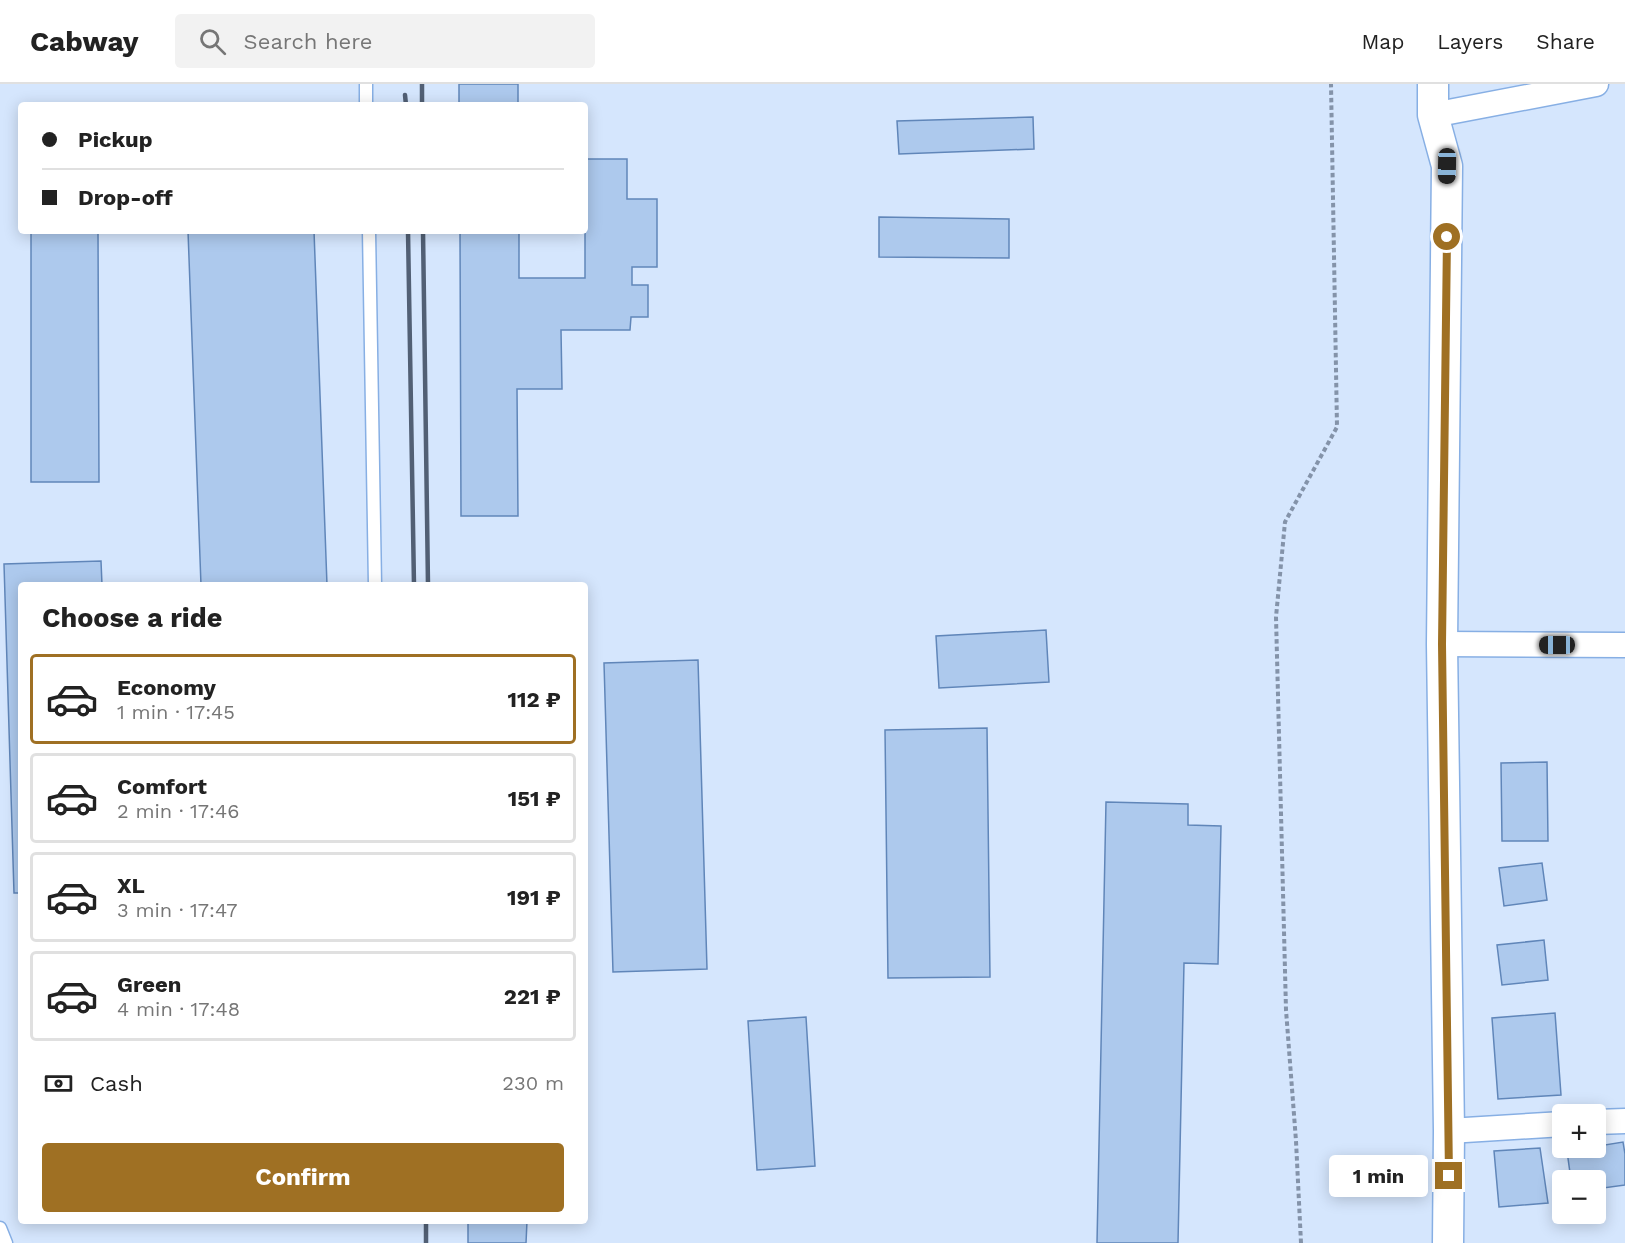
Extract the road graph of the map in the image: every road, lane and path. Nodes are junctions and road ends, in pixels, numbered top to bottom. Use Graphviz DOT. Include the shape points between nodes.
graph roads {
  1 [pos="366,84"];
  2 [pos="1331,84"];
  3 [pos="1433,84"];
  4 [pos="1596,84"];
  5 [pos="366,102"];
  6 [pos="1433,115"];
  7 [pos="369,234"];
  8 [pos="375,582"];
  9 [pos="1442,644"];
  10 [pos="1625,645"];
  11 [pos="1625,1120"];
  12 [pos="1606,1121"];
  13 [pos="1552,1125"];
  14 [pos="1449,1131"];
  15 [pos="0,1228"];
  16 [pos="6,1243"];
  17 [pos="1300,1243"];
  18 [pos="1448,1243"];
  1 -- 5 [label="lane"];
  2 -- 17 [label="path" via="1337,427 1285,522 1276,617 1286,1010"];
  3 -- 6 [label="street"];
  4 -- 6 [label="street"];
  6 -- 9 [label="street" via="1447,166"];
  7 -- 8 [label="lane"];
  9 -- 10 [label="street"];
  9 -- 14 [label="street"];
  11 -- 12 [label="street"];
  13 -- 14 [label="street"];
  14 -- 18 [label="street"];
  15 -- 16 [label="lane"];
}
